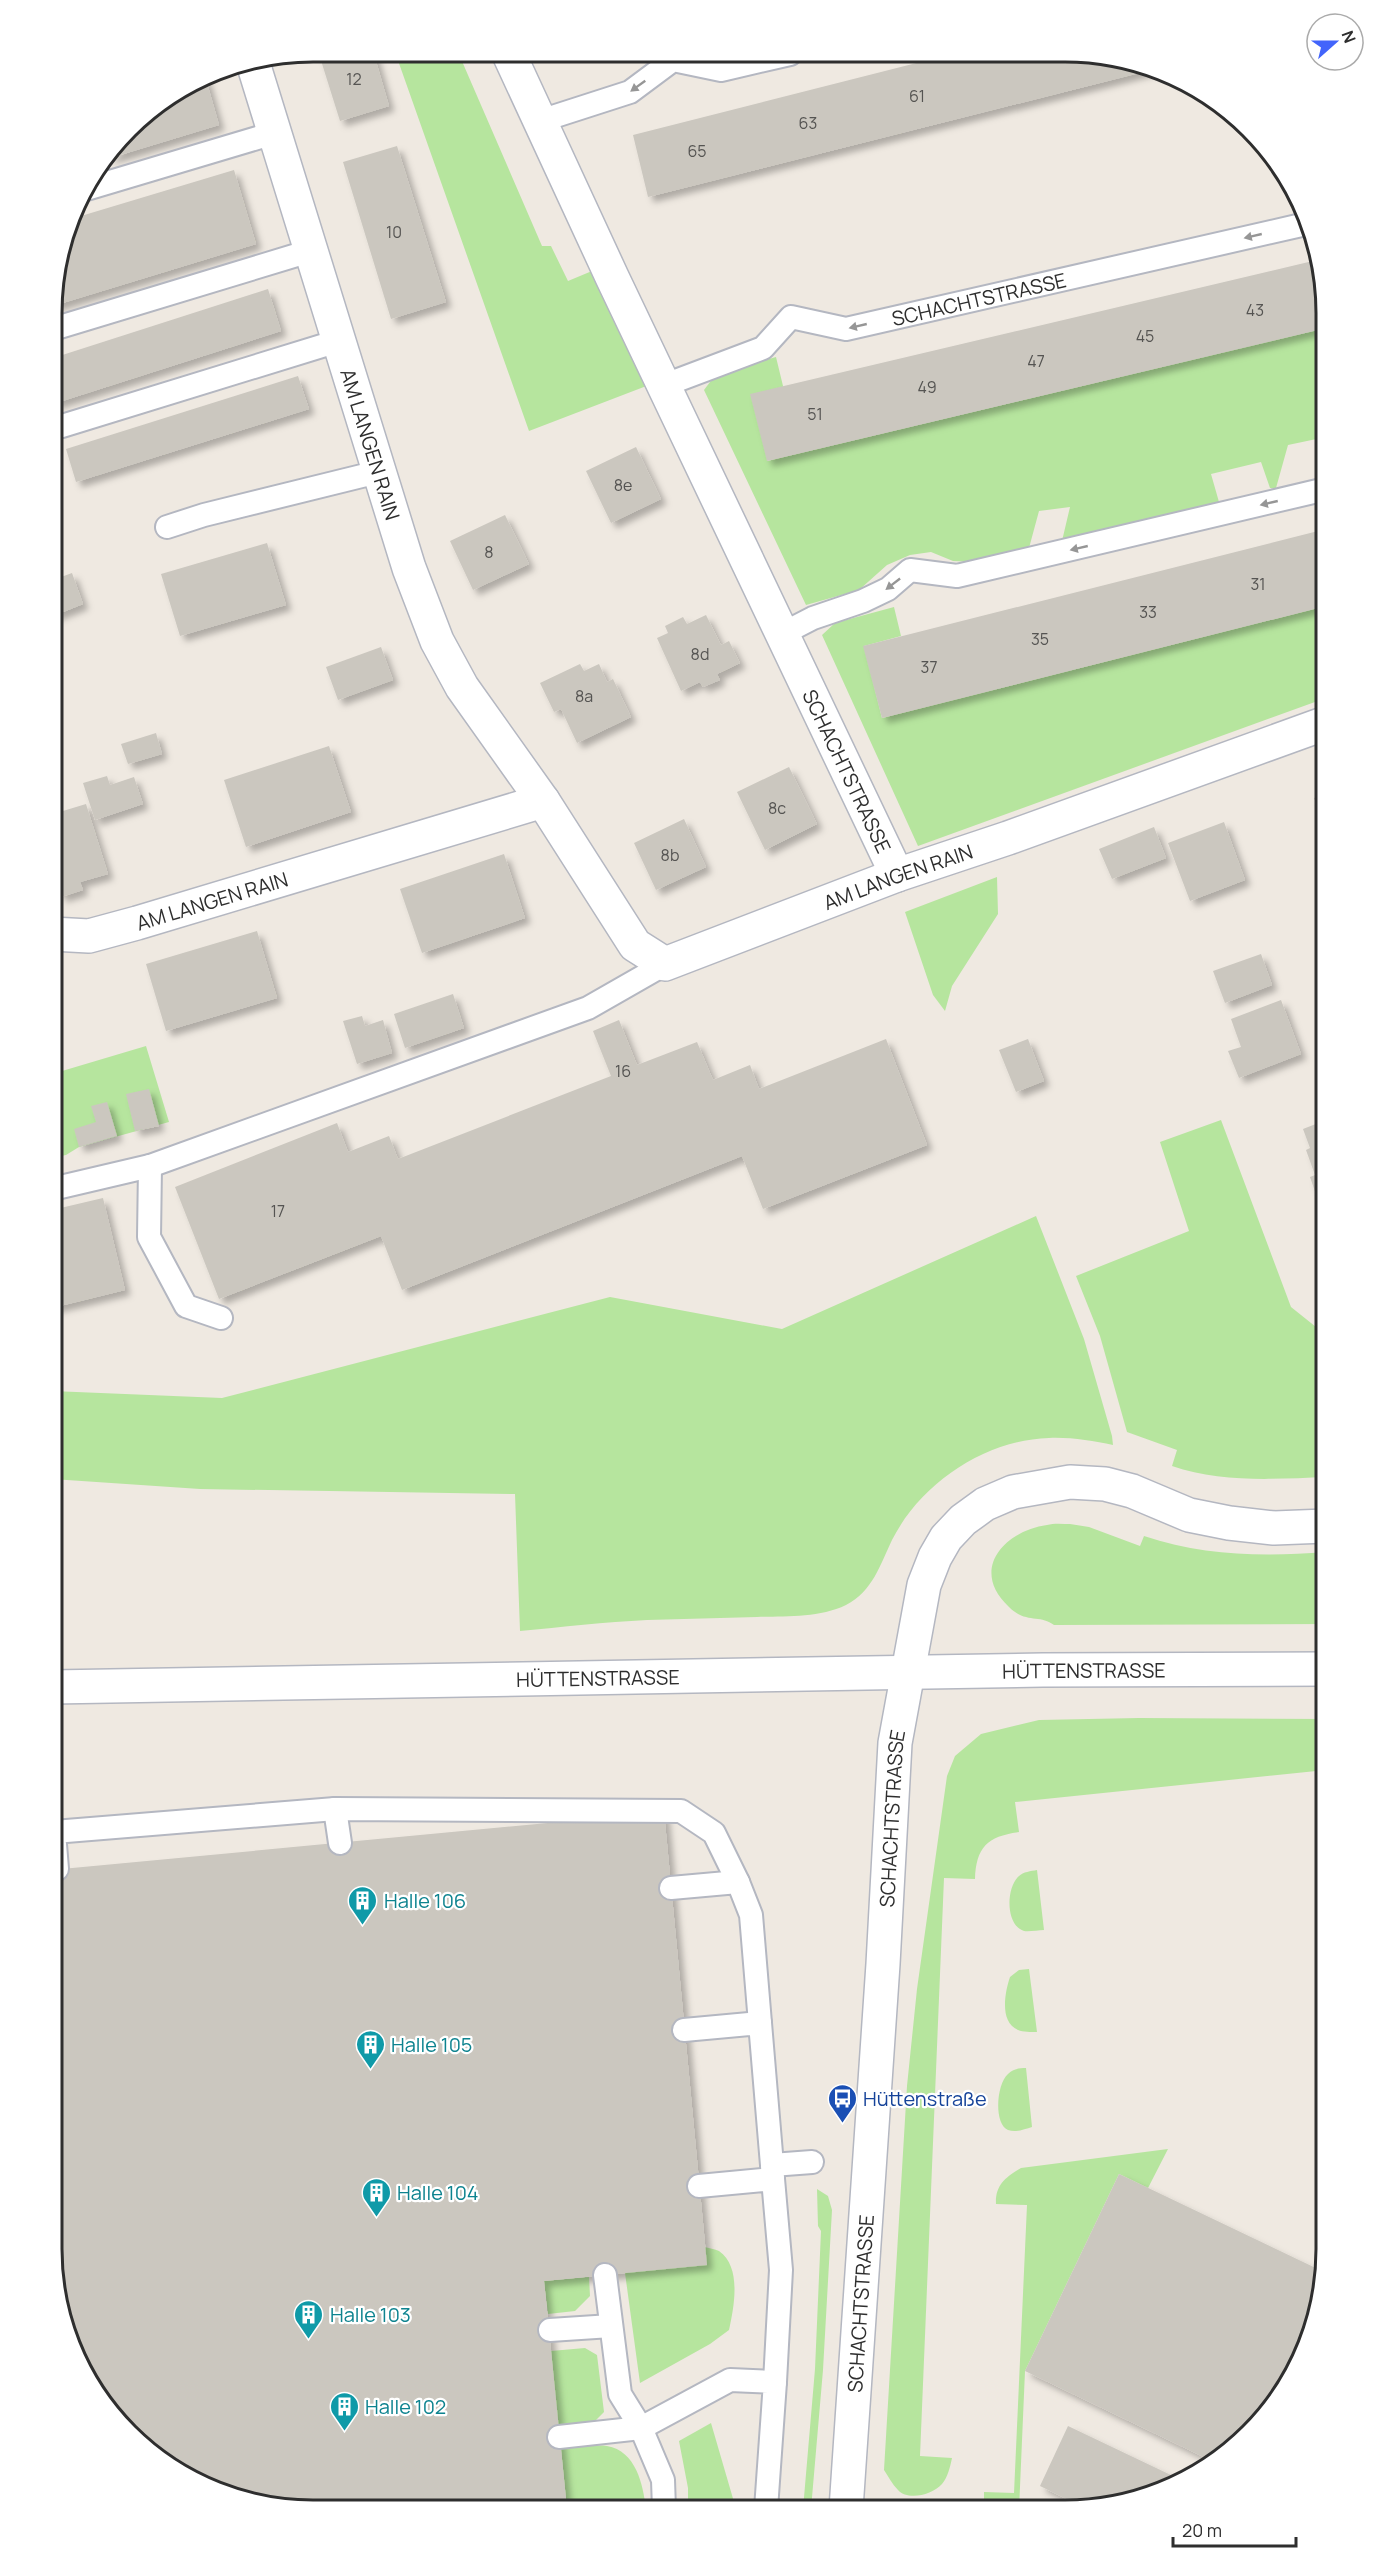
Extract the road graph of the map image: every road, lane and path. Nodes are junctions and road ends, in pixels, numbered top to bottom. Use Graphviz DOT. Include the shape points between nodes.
graph roads {
  1 [pos="513,62"];
  2 [pos="670,62"];
  3 [pos="683,62"];
  4 [pos="756,62"];
  5 [pos="255,68"];
  6 [pos="540,121"];
  7 [pos="274,133"];
  8 [pos="96,185"];
  9 [pos="1300,225"];
  10 [pos="310,251"];
  11 [pos="62,326"];
  12 [pos="338,340"];
  13 [pos="665,385"];
  14 [pos="62,426"];
  15 [pos="378,472"];
  16 [pos="1316,491"];
  17 [pos="167,527"];
  18 [pos="782,634"];
  19 [pos="1316,727"];
  20 [pos="543,801"];
  21 [pos="897,875"];
  22 [pos="62,935"];
  23 [pos="665,964"];
  24 [pos="150,1166"];
  25 [pos="62,1188"];
  26 [pos="221,1318"];
  27 [pos="1316,1526"];
  28 [pos="1316,1669"];
  29 [pos="907,1673"];
  30 [pos="62,1687"];
  31 [pos="335,1809"];
  32 [pos="62,1831"];
  33 [pos="340,1843"];
  34 [pos="738,1882"];
  35 [pos="671,1888"];
  36 [pos="760,2023"];
  37 [pos="684,2030"];
  38 [pos="812,2162"];
  39 [pos="772,2172"];
  40 [pos="699,2186"];
  41 [pos="605,2275"];
  42 [pos="611,2326"];
  43 [pos="550,2330"];
  44 [pos="775,2382"];
  45 [pos="641,2428"];
  46 [pos="559,2437"];
  47 [pos="664,2500"];
  48 [pos="767,2500"];
  49 [pos="847,2500"];
  1 -- 6 [label="street, SCHACHTSTRASSE"];
  2 -- 6 [label="lane, one-way" via="630,92"];
  4 -- 3 [label="lane, one-way" via="721,70"];
  5 -- 7 [label="street, AM LANGEN RAIN"];
  6 -- 13 [label="street, SCHACHTSTRASSE"];
  7 -- 8 [label="lane"];
  7 -- 10 [label="street, AM LANGEN RAIN"];
  9 -- 13 [label="lane, SCHACHTSTRASSE, one-way" via="846,329 791,317 763,348"];
  10 -- 11 [label="lane"];
  10 -- 12 [label="street, AM LANGEN RAIN"];
  12 -- 14 [label="lane"];
  12 -- 15 [label="street, AM LANGEN RAIN"];
  13 -- 18 [label="street, SCHACHTSTRASSE"];
  15 -- 17 [label="lane"];
  15 -- 20 [label="street, AM LANGEN RAIN" via="437,641 462,687"];
  16 -- 18 [label="lane, one-way" via="957,576 910,570 888,589"];
  18 -- 21 [label="street, SCHACHTSTRASSE"];
  19 -- 21 [label="street, AM LANGEN RAIN"];
  20 -- 22 [label="street, AM LANGEN RAIN" via="127,926 89,936"];
  20 -- 23 [label="street, AM LANGEN RAIN" via="635,945"];
  21 -- 23 [label="street, AM LANGEN RAIN"];
  23 -- 24 [label="lane" via="588,1008"];
  24 -- 25 [label="lane"];
  24 -- 26 [label="lane" via="149,1237 186,1306"];
  27 -- 29 [label="street, SCHACHTSTRASSE" via="1274,1528 1189,1515 1105,1484 1070,1482 1012,1492 970,1514 946,1538 924,1585"];
  28 -- 29 [label="street, HÜTTENSTRASSE"];
  29 -- 30 [label="street, HÜTTENSTRASSE"];
  29 -- 49 [label="street, SCHACHTSTRASSE" via="894,1752"];
  31 -- 32 [label="lane"];
  31 -- 33 [label="lane"];
  31 -- 34 [label="lane" via="681,1811 714,1833"];
  34 -- 35 [label="lane"];
  34 -- 36 [label="lane" via="751,1915"];
  36 -- 37 [label="lane"];
  36 -- 39 [label="lane"];
  38 -- 39 [label="lane"];
  39 -- 40 [label="lane"];
  39 -- 44 [label="lane" via="781,2270"];
  41 -- 42 [label="lane"];
  42 -- 43 [label="lane"];
  42 -- 45 [label="lane" via="620,2394"];
  44 -- 45 [label="lane" via="730,2380"];
  44 -- 48 [label="lane"];
  45 -- 46 [label="lane"];
  45 -- 47 [label="lane" via="663,2480"];
}
